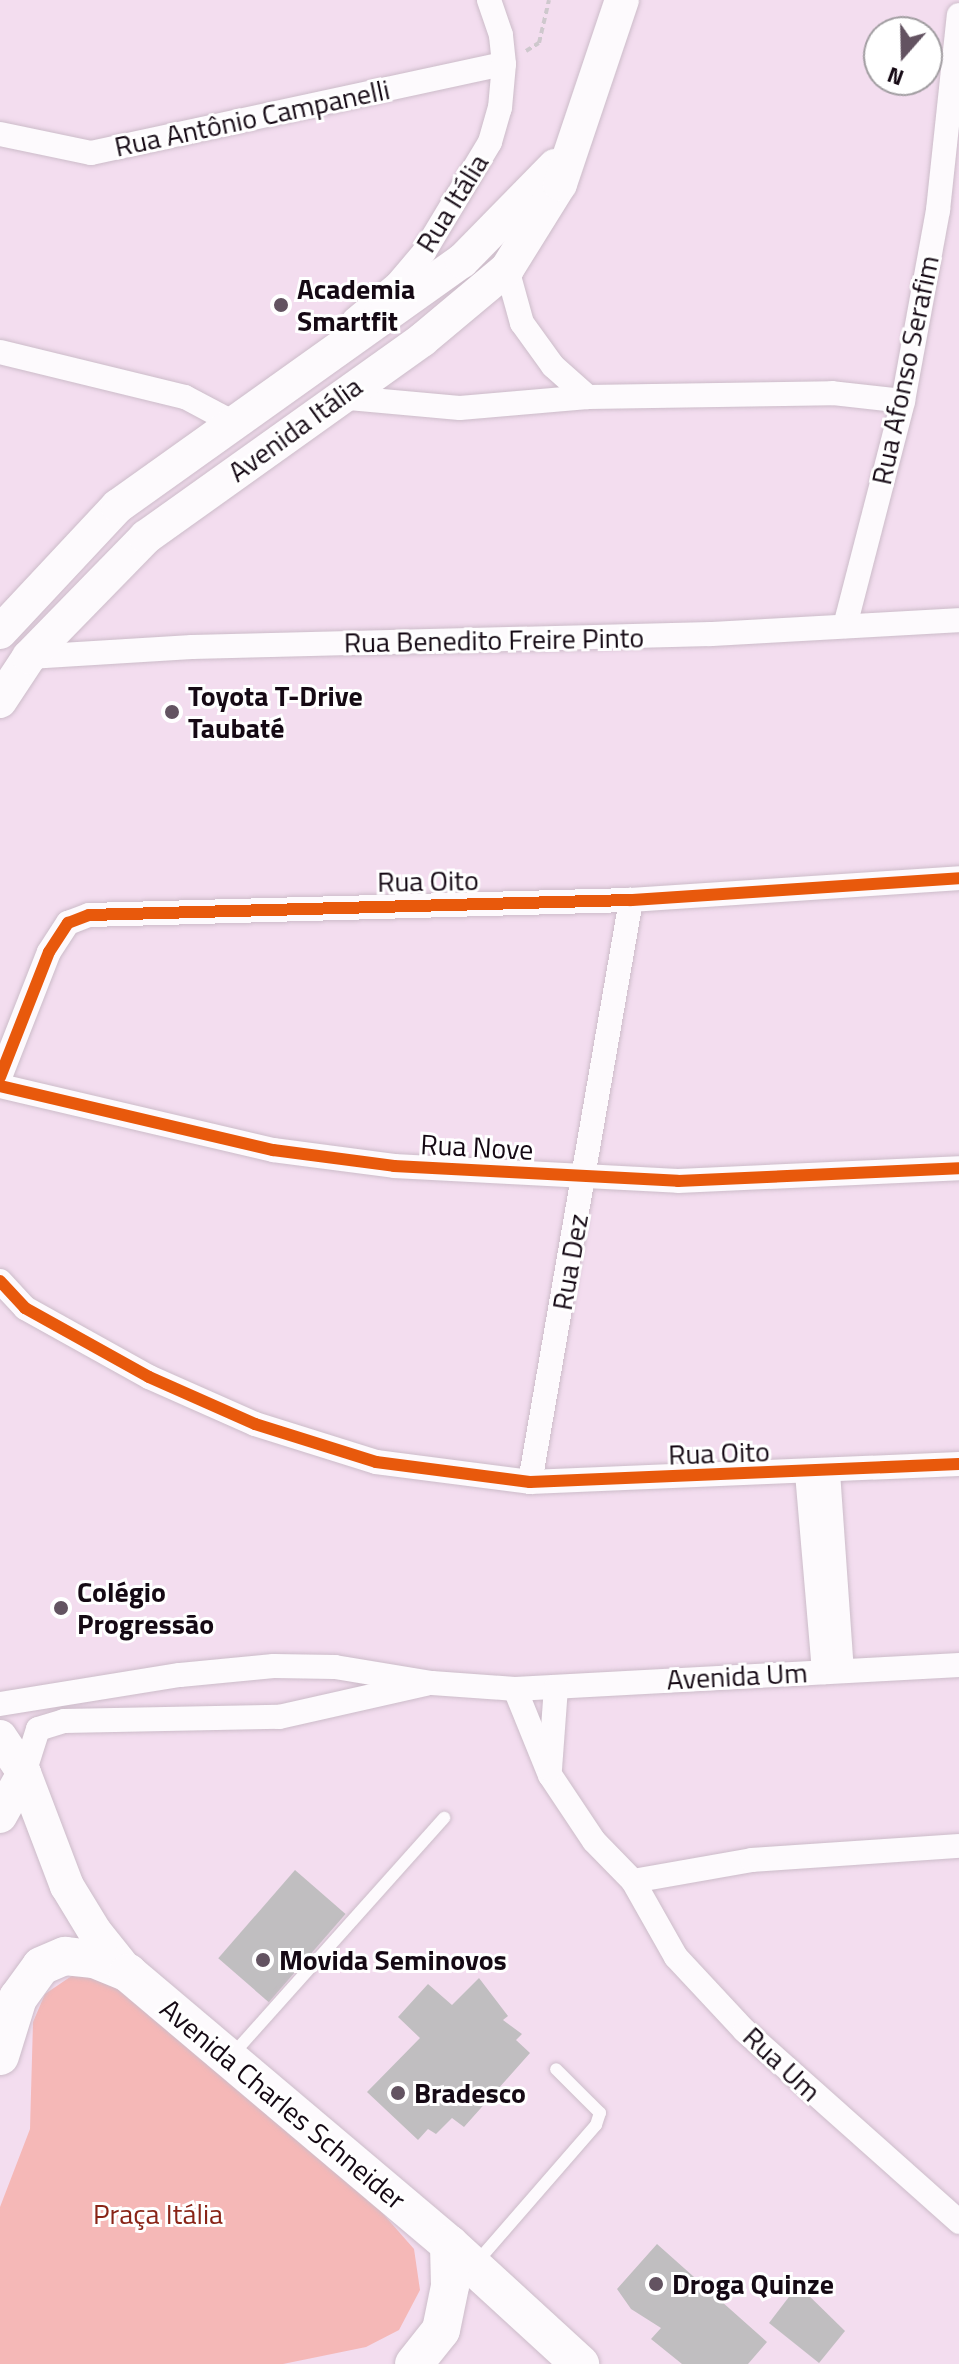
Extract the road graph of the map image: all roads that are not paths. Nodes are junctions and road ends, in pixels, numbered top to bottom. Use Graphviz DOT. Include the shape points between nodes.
graph roads {
  1 [pos="489,0"];
  2 [pos="622,0"];
  3 [pos="959,15"];
  4 [pos="504,64"];
  5 [pos="0,134"];
  6 [pos="571,148"];
  7 [pos="507,269"];
  8 [pos="0,352"];
  9 [pos="338,397"];
  10 [pos="588,397"];
  11 [pos="903,401"];
  12 [pos="232,422"];
  13 [pos="959,620"];
  14 [pos="845,626"];
  15 [pos="0,632"];
  16 [pos="29,657"];
  17 [pos="0,701"];
  18 [pos="959,878"];
  19 [pos="631,900"];
  20 [pos="0,1077"];
  21 [pos="0,1086"];
  22 [pos="959,1168"];
  23 [pos="585,1178"];
  24 [pos="0,1281"];
  25 [pos="959,1464"];
  26 [pos="817,1472"];
  27 [pos="530,1482"];
  28 [pos="959,1665"];
  29 [pos="833,1672"];
  30 [pos="432,1683"];
  31 [pos="556,1687"];
  32 [pos="515,1689"];
  33 [pos="0,1704"];
  34 [pos="0,1737"];
  35 [pos="24,1773"];
  36 [pos="550,1775"];
  37 [pos="0,1816"];
  38 [pos="444,1818"];
  39 [pos="959,1846"];
  40 [pos="633,1881"];
  41 [pos="128,1973"];
  42 [pos="0,2056"];
  43 [pos="228,2059"];
  44 [pos="556,2069"];
  45 [pos="959,2222"];
  46 [pos="461,2256"];
  47 [pos="414,2364"];
  48 [pos="580,2364"];
  1 -- 4 [label="street, Rua Itália"];
  2 -- 6 [label="main road, Avenida Itália"];
  3 -- 11 [label="street, Rua Afonso Serafim" via="938,210"];
  4 -- 5 [label="street, Rua Antônio Campanelli" via="91,153"];
  4 -- 12 [label="street, Rua Itália" via="490,142 424,252 397,284"];
  6 -- 7 [label="main road, Avenida Itália" via="560,184"];
  6 -- 12 [label="main road, Avenida Itália" via="462,261"];
  7 -- 9 [label="main road, Avenida Itália" via="422,340"];
  7 -- 10 [label="street" via="522,323 553,366"];
  8 -- 12 [label="street" via="185,397"];
  9 -- 10 [label="street" via="460,408"];
  9 -- 16 [label="main road, Avenida Itália" via="146,537"];
  10 -- 11 [label="street" via="832,393"];
  11 -- 14 [label="street, Rua Afonso Serafim"];
  12 -- 15 [label="main road, Avenida Itália" via="118,506"];
  13 -- 14 [label="street, Rua Benedito Freire Pinto"];
  14 -- 16 [label="street, Rua Benedito Freire Pinto"];
  16 -- 17 [label="main road, Avenida Itália"];
  18 -- 19 [label="street, Rua Oito"];
  19 -- 20 [label="street, Rua Oito" via="89,915 68,923 49,952"];
  19 -- 23 [label="street, Rua Dez"];
  21 -- 23 [label="street, Rua Nove" via="273,1150 394,1166"];
  22 -- 23 [label="street, Rua Nove" via="678,1181"];
  23 -- 27 [label="street, Rua Dez"];
  24 -- 27 [label="street, Rua Oito" via="25,1308 55,1327 255,1424 376,1462"];
  25 -- 26 [label="street, Rua Oito"];
  26 -- 27 [label="street, Rua Oito"];
  26 -- 29 [label="street"];
  28 -- 29 [label="street, Avenida Um"];
  29 -- 31 [label="street, Avenida Um"];
  30 -- 32 [label="street, Avenida Um"];
  30 -- 33 [label="street" via="335,1667 274,1666"];
  30 -- 35 [label="street" via="279,1717 64,1721 38,1729"];
  31 -- 32 [label="street, Avenida Um"];
  31 -- 36 [label="street"];
  32 -- 36 [label="street, Rua Um"];
  34 -- 35 [label="main road"];
  35 -- 37 [label="main road"];
  35 -- 41 [label="main road" via="67,1886"];
  36 -- 40 [label="street, Rua Um" via="594,1841"];
  38 -- 43 [label="lane"];
  39 -- 40 [label="street" via="752,1860"];
  40 -- 45 [label="street, Rua Um" via="676,1957 745,2031"];
  41 -- 42 [label="main road, Avenida Charles Schneider" via="94,1959 65,1956 41,1966 18,1998"];
  41 -- 43 [label="main road, Avenida Charles Schneider"];
  43 -- 46 [label="main road, Avenida Charles Schneider"];
  44 -- 46 [label="lane" via="600,2113 596,2125"];
  46 -- 47 [label="main road" via="441,2330"];
  46 -- 48 [label="main road, Avenida Charles Schneider"];
}
